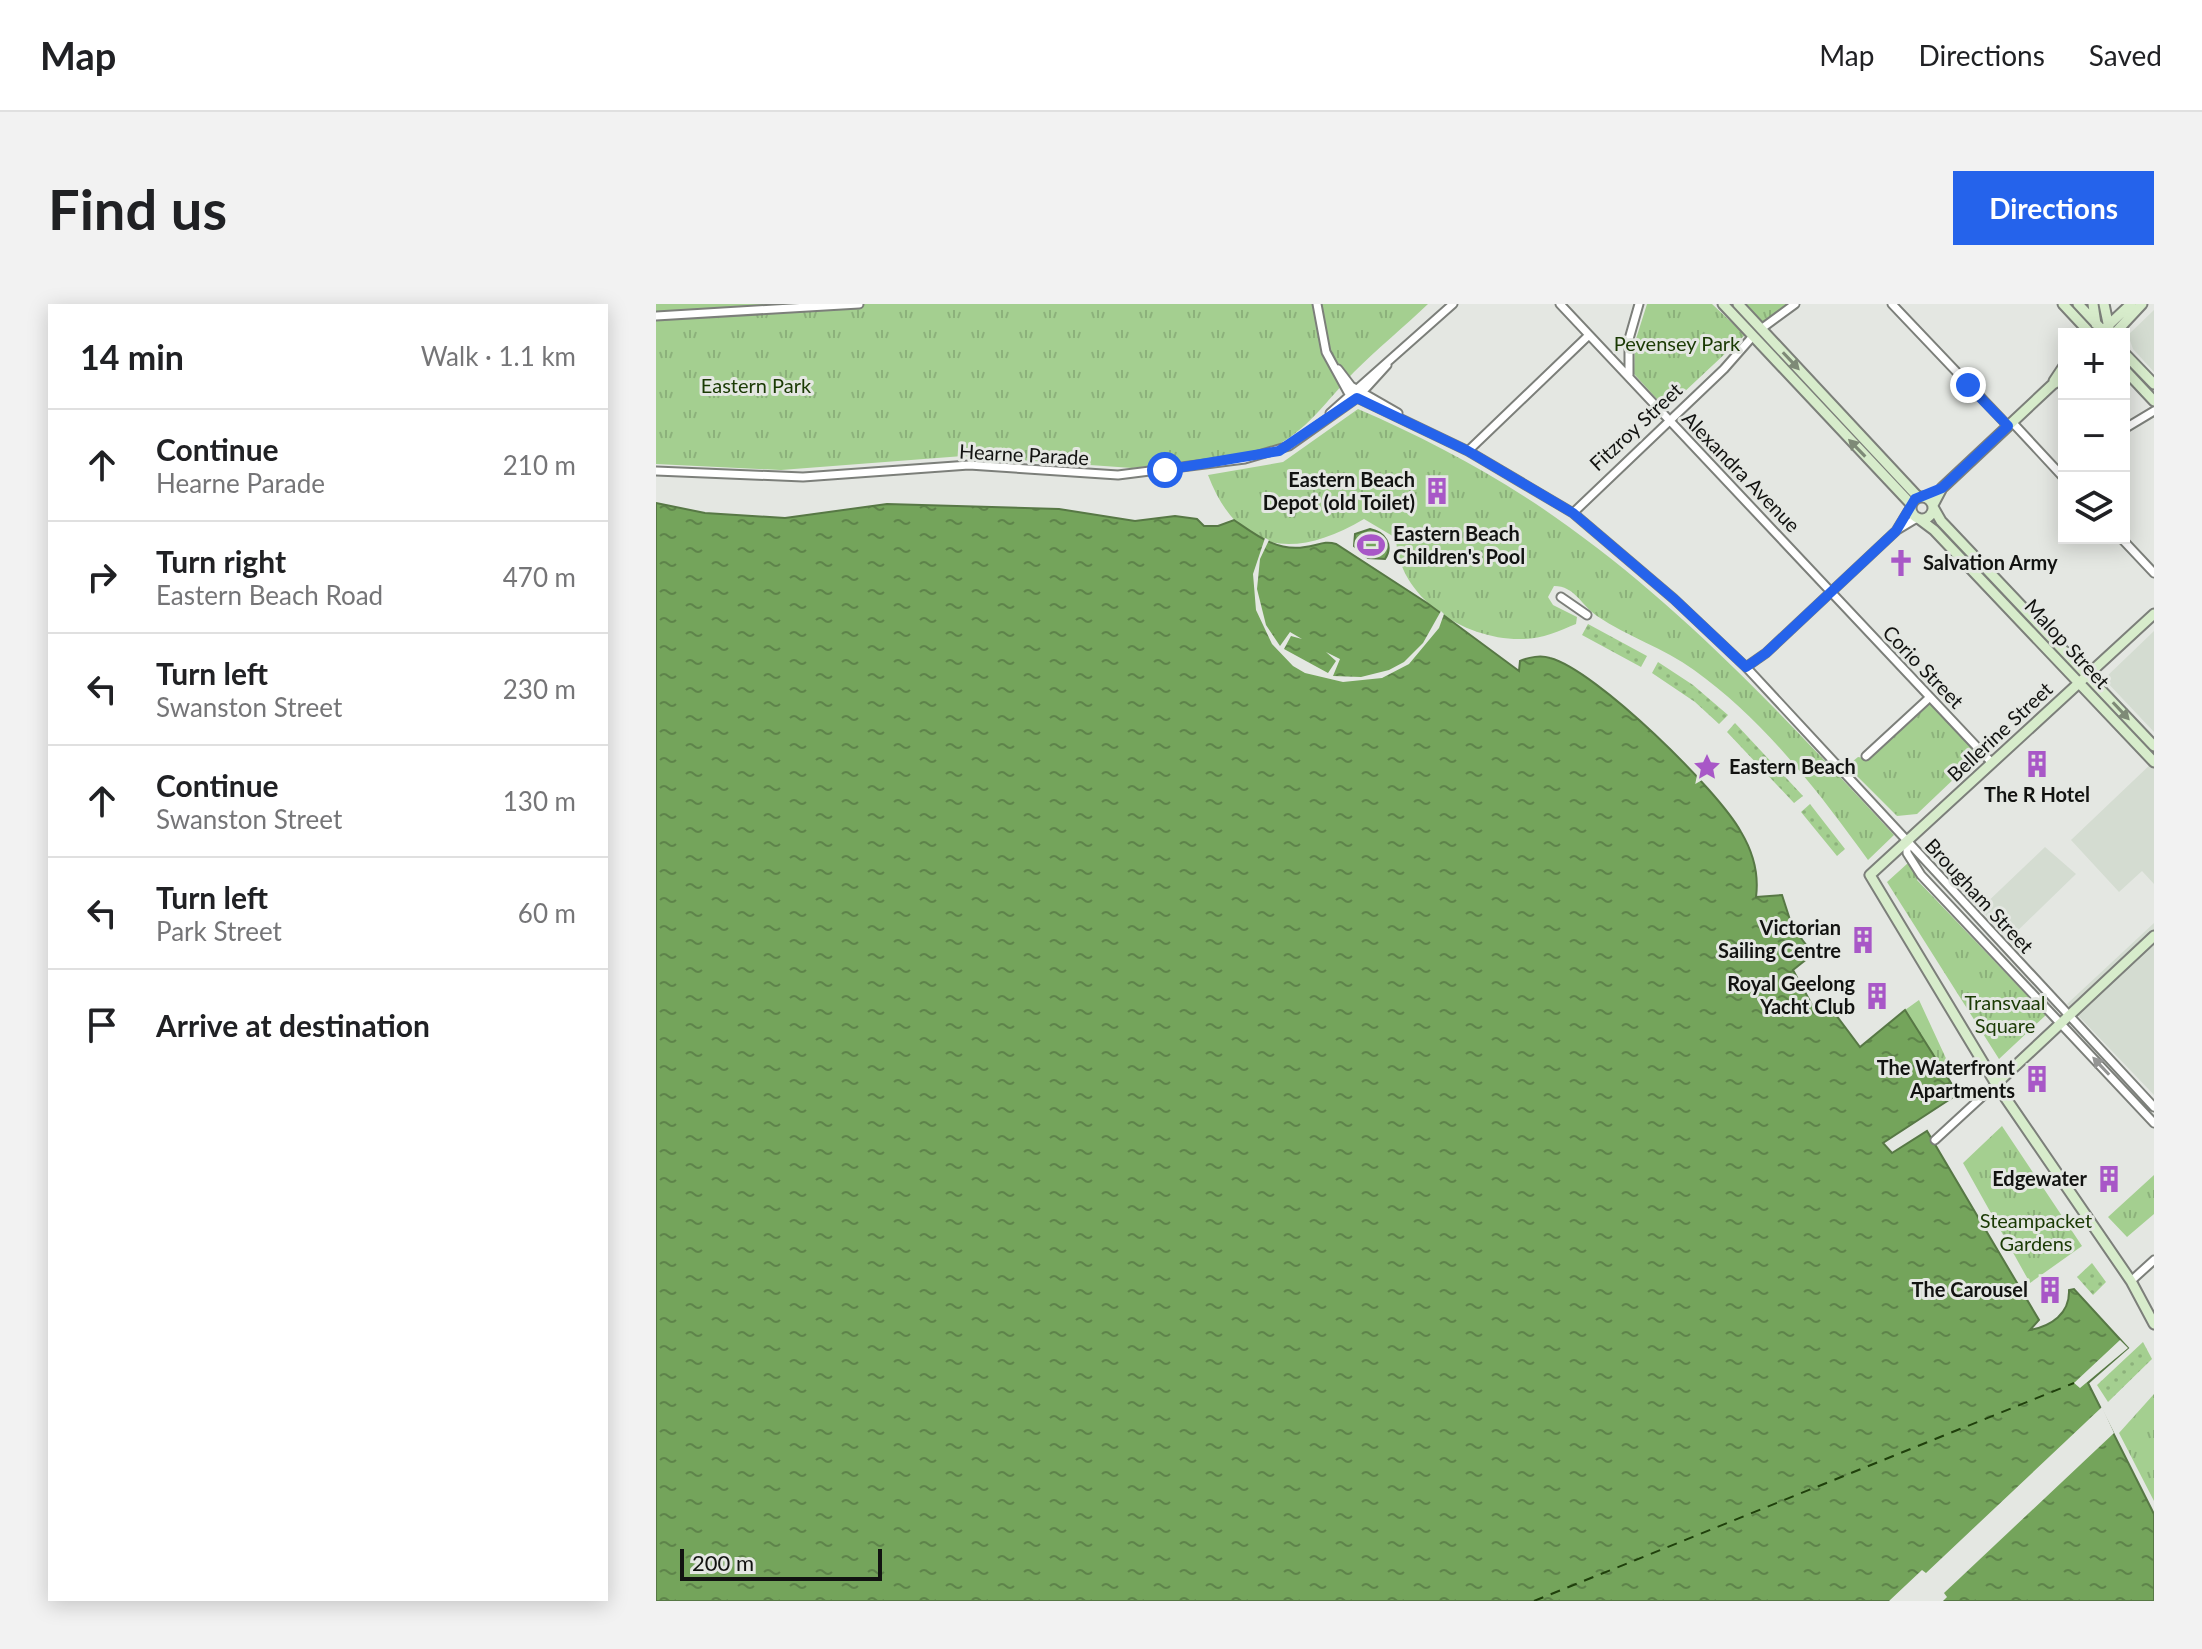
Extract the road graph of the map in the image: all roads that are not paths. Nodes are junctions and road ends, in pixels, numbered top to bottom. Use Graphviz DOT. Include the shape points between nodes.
graph roads {
  1 [pos="859,304"];
  2 [pos="1320,304"];
  3 [pos="1453,304"];
  4 [pos="1560,304"];
  5 [pos="1639,304"];
  6 [pos="1723,304"];
  7 [pos="1738,304"];
  8 [pos="1795,304"];
  9 [pos="1892,304"];
  10 [pos="2063,304"];
  11 [pos="2078,304"];
  12 [pos="2093,304"];
  13 [pos="2104,304"];
  14 [pos="2131,304"];
  15 [pos="2142,304"];
  16 [pos="656,316"];
  17 [pos="2098,328"];
  18 [pos="2099,328"];
  19 [pos="2101,328"];
  20 [pos="2102,328"];
  21 [pos="2105,328"];
  22 [pos="2106,328"];
  23 [pos="1757,332"];
  24 [pos="1589,335"];
  25 [pos="2130,359"];
  26 [pos="2130,375"];
  27 [pos="2058,376"];
  28 [pos="1629,377"];
  29 [pos="2058,381"];
  30 [pos="2053,384"];
  31 [pos="2154,384"];
  32 [pos="1357,394"];
  33 [pos="2154,401"];
  34 [pos="2154,411"];
  35 [pos="1670,420"];
  36 [pos="2010,424"];
  37 [pos="2130,425"];
  38 [pos="1468,451"];
  39 [pos="656,471"];
  40 [pos="2058,472"];
  41 [pos="1942,488"];
  42 [pos="1915,501"];
  43 [pos="1933,506"];
  44 [pos="1573,513"];
  45 [pos="1918,518"];
  46 [pos="1896,531"];
  47 [pos="2127,544"];
  48 [pos="1973,554"];
  49 [pos="1965,562"];
  50 [pos="2154,573"];
  51 [pos="1831,593"];
  52 [pos="1561,597"];
  53 [pos="2018,602"];
  54 [pos="2010,610"];
  55 [pos="2154,614"];
  56 [pos="1587,615"];
  57 [pos="1749,670"];
  58 [pos="2088,676"];
  59 [pos="2079,683"];
  60 [pos="1931,699"];
  61 [pos="2154,746"];
  62 [pos="1866,756"];
  63 [pos="2154,762"];
  64 [pos="1992,763"];
  65 [pos="1907,843"];
  66 [pos="1971,912"];
  67 [pos="1963,919"];
  68 [pos="2154,936"];
  69 [pos="2065,1020"];
  70 [pos="1996,1084"];
  71 [pos="2154,1107"];
  72 [pos="2154,1123"];
  73 [pos="1935,1140"];
  74 [pos="2154,1260"];
  75 [pos="2131,1281"];
  76 [pos="2154,1324"];
  1 -- 16 [label="street"];
  2 -- 32 [label="street" via="1326,352"];
  3 -- 32 [label="street, Hearne Parade"];
  4 -- 24 [label="street, Alexandra Avenue"];
  5 -- 28 [label="street" via="1629,341"];
  6 -- 23 [label="street"];
  7 -- 23 [label="street"];
  8 -- 23 [label="street, Fitzroy Street"];
  9 -- 36 [label="street"];
  10 -- 17 [label="street"];
  11 -- 18 [label="street"];
  12 -- 19 [label="street"];
  13 -- 20 [label="street"];
  14 -- 21 [label="street"];
  15 -- 22 [label="street"];
  23 -- 35 [label="street, Fitzroy Street"];
  23 -- 42 [label="street"];
  24 -- 28 [label="street, Alexandra Avenue"];
  24 -- 38 [label="street"];
  25 -- 31 [label="street"];
  26 -- 33 [label="street"];
  27 -- 30 [label="street"];
  28 -- 35 [label="street, Alexandra Avenue"];
  29 -- 30 [label="street"];
  30 -- 36 [label="street"];
  32 -- 38 [label="street"];
  32 -- 39 [label="street, Hearne Parade" via="1272,454 1133,474 969,465 813,477"];
  34 -- 37 [label="street"];
  35 -- 44 [label="street, Fitzroy Street"];
  35 -- 51 [label="street, Alexandra Avenue"];
  36 -- 40 [label="street"];
  36 -- 41 [label="street"];
  38 -- 44 [label="street"];
  41 -- 42 [label="street"];
  41 -- 43 [label="street"];
  42 -- 43 [label="street, Malop Street" via="1928,498"];
  42 -- 45 [label="street, Malop Street"];
  42 -- 46 [label="street"];
  43 -- 45 [label="street" via="1928,517"];
  43 -- 48 [label="street, Malop Street"];
  44 -- 57 [label="street"];
  45 -- 46 [label="street"];
  45 -- 49 [label="street, Malop Street"];
  46 -- 51 [label="street"];
  47 -- 50 [label="street"];
  48 -- 49 [label="street"];
  48 -- 53 [label="street, Malop Street"];
  49 -- 54 [label="street, Malop Street"];
  51 -- 57 [label="street"];
  51 -- 60 [label="street, Corio Street"];
  52 -- 56 [label="street"];
  53 -- 54 [label="street"];
  53 -- 58 [label="street, Malop Street"];
  54 -- 59 [label="street, Malop Street"];
  55 -- 58 [label="street, Bellerine Street"];
  57 -- 65 [label="street"];
  58 -- 59 [label="street, Bellerine Street"];
  58 -- 61 [label="street, Malop Street, one-way"];
  59 -- 63 [label="street, Malop Street"];
  59 -- 64 [label="street, Bellerine Street"];
  60 -- 62 [label="street"];
  60 -- 64 [label="street, Corio Street"];
  64 -- 65 [label="street, Bellerine Street"];
  65 -- 66 [label="street, Brougham Street"];
  65 -- 67 [label="street, Brougham Street" via="1920,873"];
  65 -- 70 [label="street, Bellerine Street" via="1870,875"];
  66 -- 67 [label="street"];
  66 -- 69 [label="street, Brougham Street"];
  67 -- 69 [label="street, Brougham Street"];
  68 -- 69 [label="street"];
  69 -- 70 [label="street"];
  69 -- 71 [label="street, Brougham Street"];
  72 -- 69 [label="street, Brougham Street, one-way"];
  70 -- 73 [label="street"];
  70 -- 75 [label="street"];
  74 -- 75 [label="street"];
  75 -- 76 [label="street"];
}
